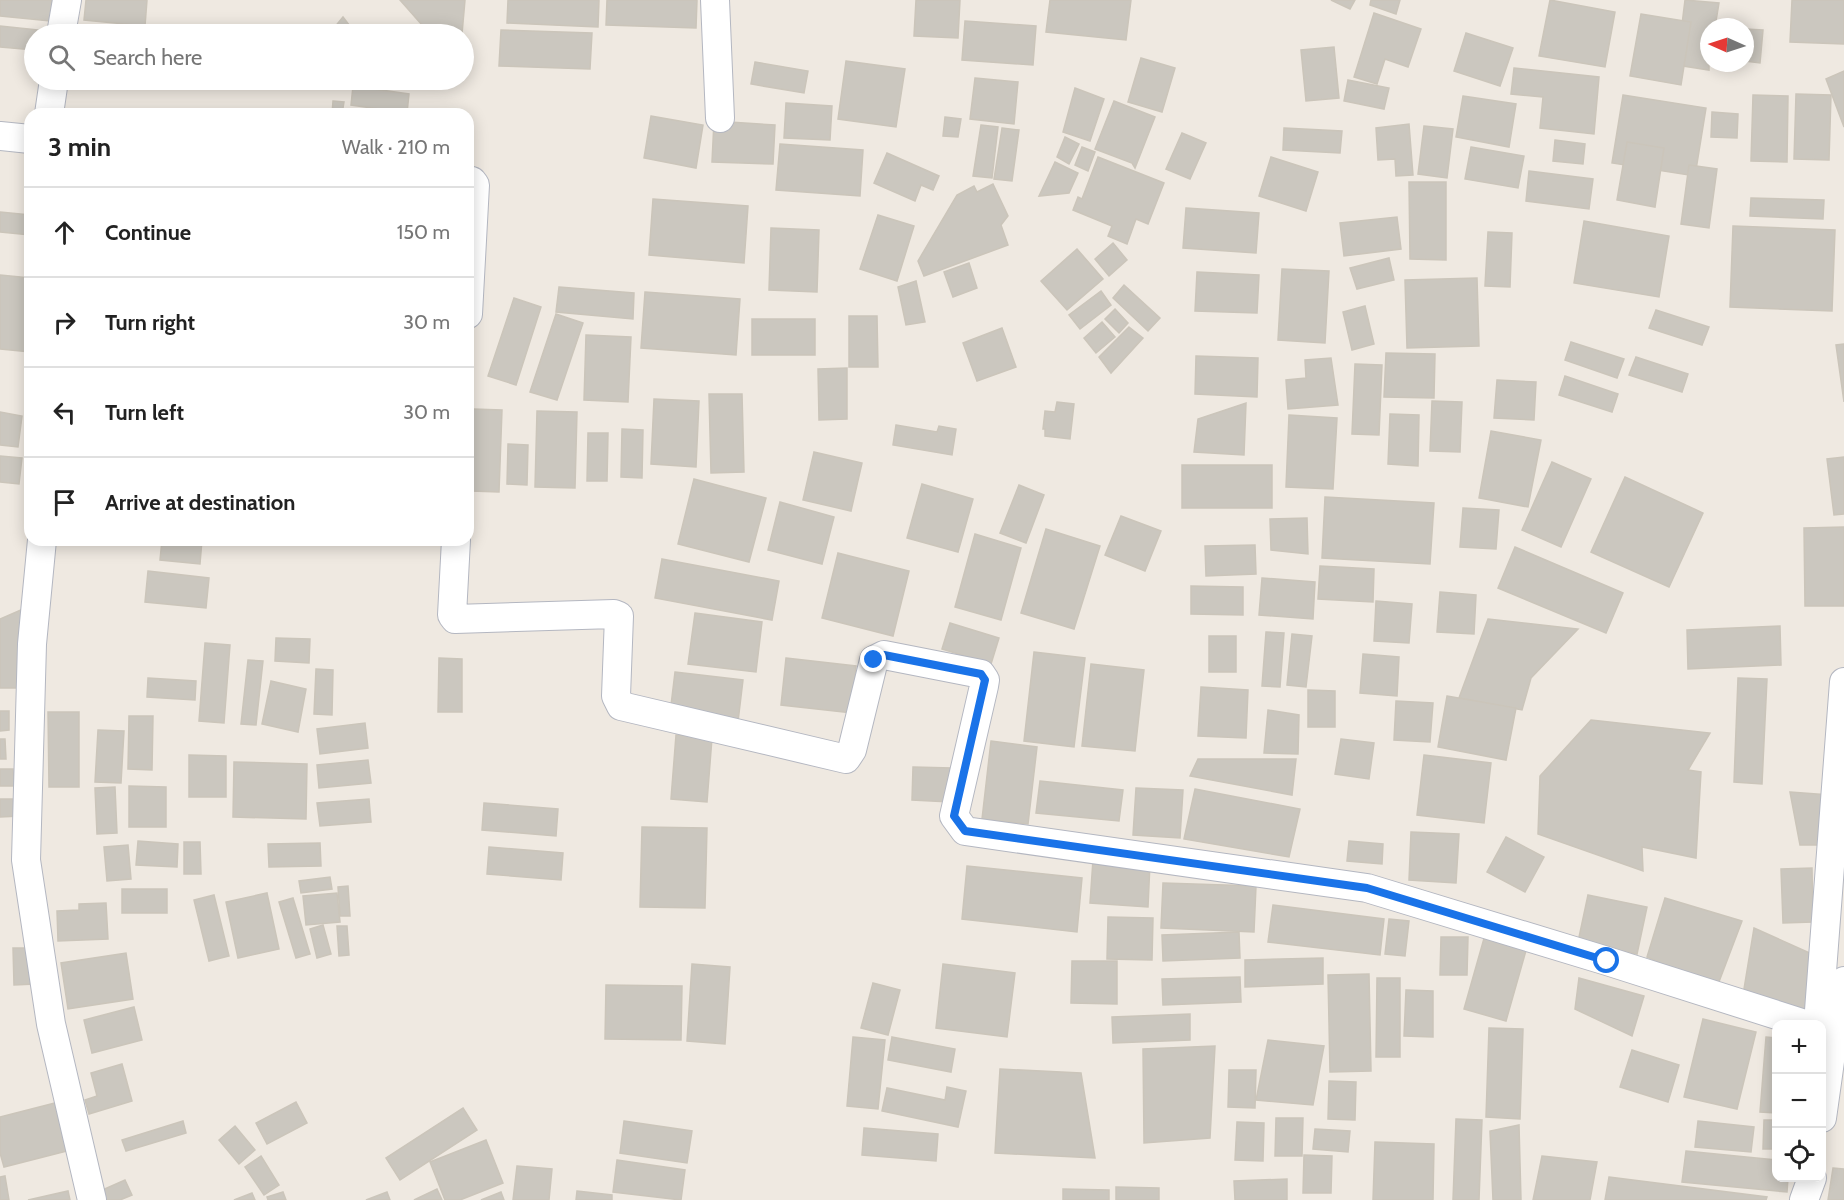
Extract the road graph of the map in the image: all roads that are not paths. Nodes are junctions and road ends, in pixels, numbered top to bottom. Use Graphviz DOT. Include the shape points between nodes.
graph roads {
  1 [pos="67,0"];
  2 [pos="715,0"];
  3 [pos="63,24"];
  4 [pos="53,90"];
  5 [pos="50,108"];
  6 [pos="720,118"];
  7 [pos="0,136"];
  8 [pos="24,138"];
  9 [pos="474,184"];
  10 [pos="474,203"];
  11 [pos="41,546"];
  12 [pos="456,546"];
  13 [pos="1844,682"];
  14 [pos="1844,981"];
  15 [pos="1792,1020"];
  16 [pos="1825,1020"];
  17 [pos="1826,1024"];
  18 [pos="1826,1054"];
  19 [pos="1830,1103"];
  20 [pos="1806,1182"];
  21 [pos="1811,1182"];
  22 [pos="92,1200"];
  23 [pos="1804,1200"];
  1 -- 3 [label="street"];
  2 -- 6 [label="street"];
  4 -- 5 [label="street"];
  7 -- 8 [label="street"];
  9 -- 10 [label="street"];
  11 -- 22 [label="street" via="32,644 26,860 51,1024"];
  12 -- 15 [label="street" via="454,618 619,616 616,696 621,706 846,759 852,750 874,660 879,656 981,674 984,686 954,816 965,831 1367,888"];
  13 -- 16 [label="street"];
  14 -- 17 [label="street"];
  18 -- 19 [label="street"];
  20 -- 23 [label="street"];
  21 -- 23 [label="street"];
}
